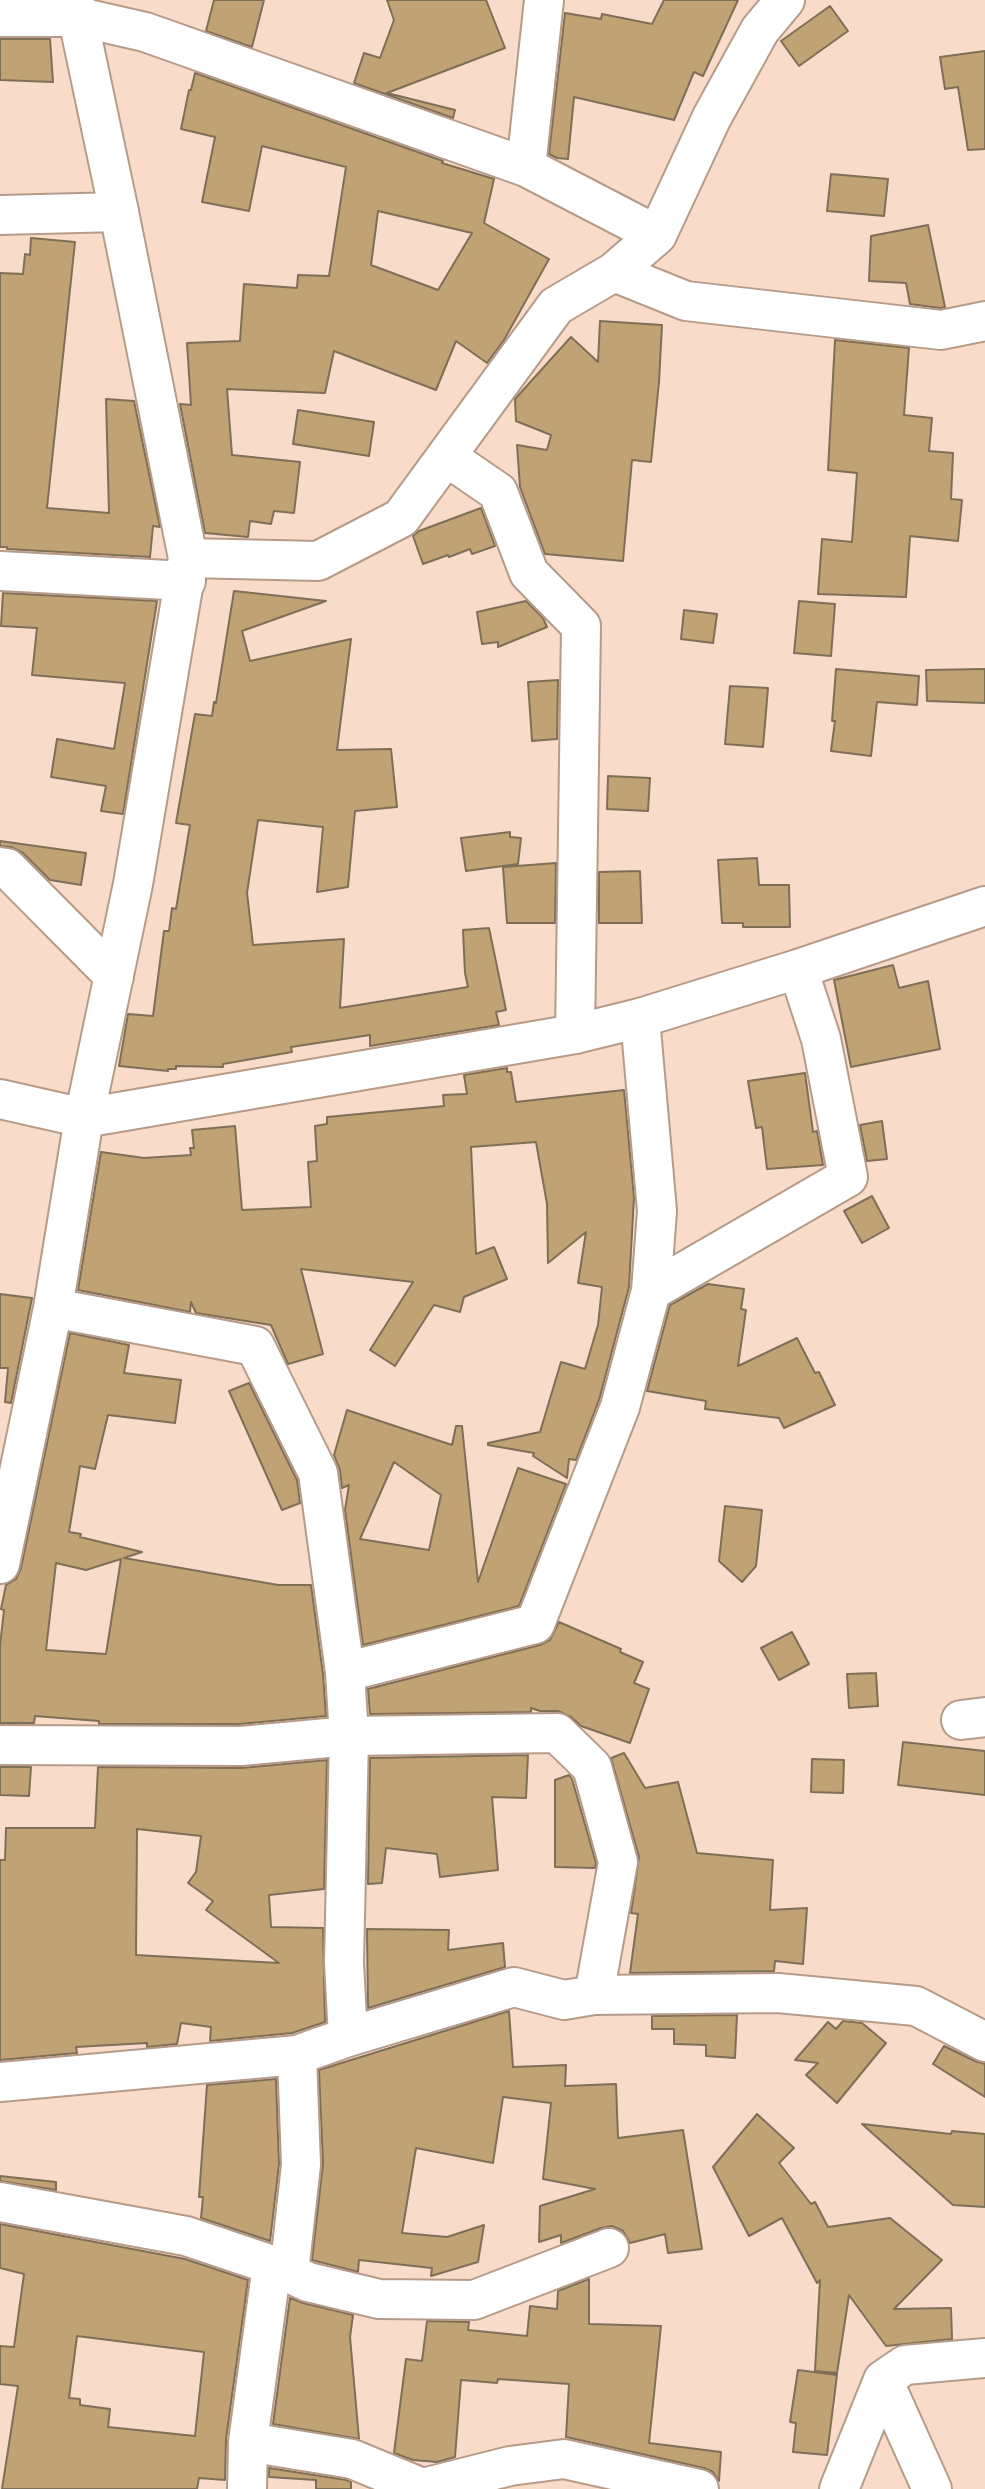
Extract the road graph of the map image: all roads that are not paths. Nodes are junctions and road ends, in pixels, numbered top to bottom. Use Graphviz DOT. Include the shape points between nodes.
graph roads {
  1 [pos="544,0"];
  2 [pos="785,0"];
  3 [pos="77,8"];
  4 [pos="0,17"];
  5 [pos="526,166"];
  6 [pos="119,212"];
  7 [pos="0,215"];
  8 [pos="657,235"];
  9 [pos="614,272"];
  10 [pos="985,321"];
  11 [pos="447,457"];
  12 [pos="187,570"];
  13 [pos="0,571"];
  14 [pos="0,867"];
  15 [pos="985,906"];
  16 [pos="798,970"];
  17 [pos="114,976"];
  18 [pos="640,1018"];
  19 [pos="575,1034"];
  20 [pos="0,1099"];
  21 [pos="83,1118"];
  22 [pos="651,1291"];
  23 [pos="53,1308"];
  24 [pos="0,1564"];
  25 [pos="345,1672"];
  26 [pos="349,1736"];
  27 [pos="0,1745"];
  28 [pos="594,1994"];
  29 [pos="981,2034"];
  30 [pos="348,2037"];
  31 [pos="298,2055"];
  32 [pos="0,2082"];
  33 [pos="0,2202"];
  34 [pos="610,2248"];
  35 [pos="280,2269"];
  36 [pos="985,2358"];
  37 [pos="883,2380"];
  38 [pos="247,2442"];
  39 [pos="424,2488"];
  40 [pos="247,2489"];
  41 [pos="699,2489"];
  42 [pos="839,2489"];
  43 [pos="932,2489"];
  1 -- 5 [label="street"];
  2 -- 8 [label="street" via="760,30 712,117"];
  3 -- 4 [label="street"];
  3 -- 5 [label="street"];
  3 -- 6 [label="street"];
  5 -- 8 [label="street"];
  6 -- 7 [label="street"];
  6 -- 12 [label="street"];
  8 -- 9 [label="street"];
  9 -- 10 [label="street" via="686,301 941,330"];
  9 -- 11 [label="street" via="556,306"];
  11 -- 12 [label="street" via="401,518 318,561"];
  11 -- 19 [label="street" via="498,492 529,573 581,626"];
  12 -- 13 [label="street"];
  12 -- 17 [label="street"];
  14 -- 17 [label="street" via="7,868"];
  15 -- 16 [label="street"];
  16 -- 18 [label="street"];
  16 -- 22 [label="street" via="821,1039 848,1177"];
  17 -- 21 [label="street"];
  18 -- 19 [label="street"];
  18 -- 22 [label="street" via="657,1211"];
  19 -- 21 [label="street"];
  20 -- 21 [label="street"];
  21 -- 23 [label="street"];
  22 -- 25 [label="street" via="621,1407 535,1624"];
  23 -- 24 [label="street"];
  23 -- 25 [label="street" via="255,1346 318,1473"];
  25 -- 26 [label="street"];
  26 -- 27 [label="street" via="242,1746"];
  26 -- 28 [label="street" via="557,1733 592,1767 618,1862"];
  26 -- 30 [label="street" via="344,1963"];
  28 -- 29 [label="street" via="778,1993 916,2006"];
  28 -- 30 [label="street" via="564,2000 514,1987"];
  30 -- 31 [label="street"];
  31 -- 32 [label="street"];
  31 -- 35 [label="street" via="301,2165"];
  33 -- 35 [label="street" via="186,2236"];
  34 -- 35 [label="street" via="474,2300 379,2299 308,2282"];
  35 -- 38 [label="street"];
  36 -- 37 [label="street" via="905,2365"];
  37 -- 42 [label="street"];
  37 -- 43 [label="street"];
  38 -- 39 [label="street" via="352,2459"];
  38 -- 40 [label="street"];
  39 -- 41 [label="street" via="510,2466 564,2459"];
}
